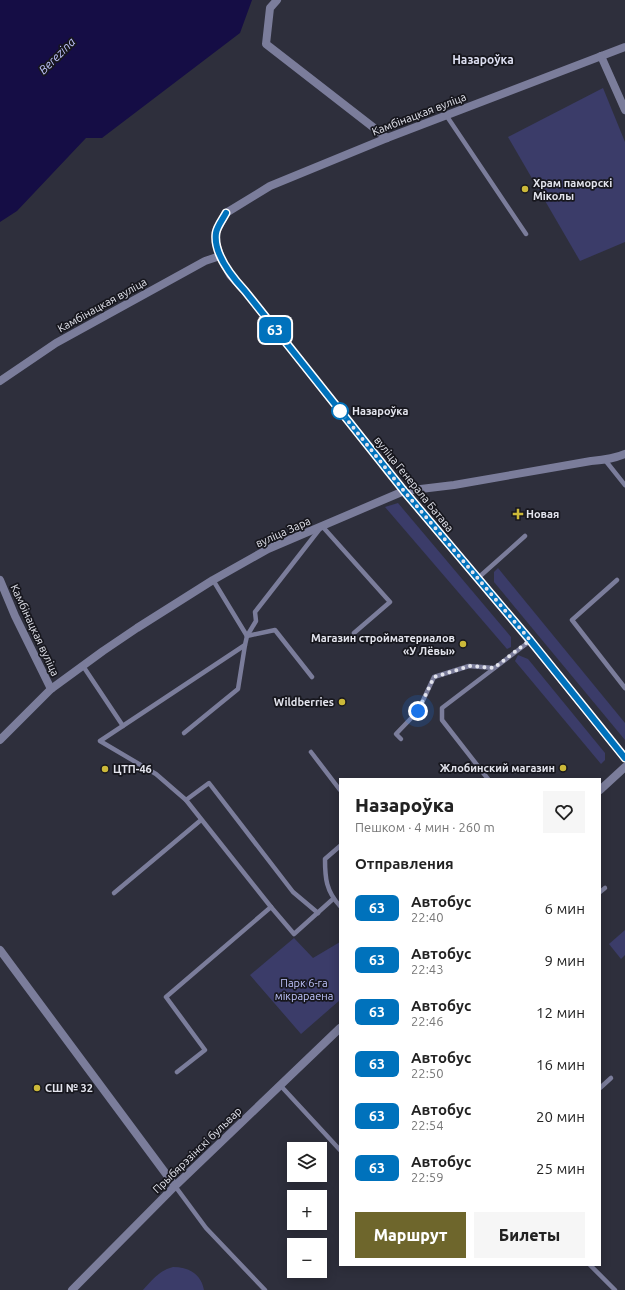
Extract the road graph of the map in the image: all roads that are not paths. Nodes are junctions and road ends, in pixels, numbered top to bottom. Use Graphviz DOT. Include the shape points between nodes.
graph roads {
  1 [pos="277,0"];
  2 [pos="625,47"];
  3 [pos="601,56"];
  4 [pos="625,110"];
  5 [pos="446,115"];
  6 [pos="387,138"];
  7 [pos="226,213"];
  8 [pos="526,234"];
  9 [pos="220,256"];
  10 [pos="0,381"];
  11 [pos="625,454"];
  12 [pos="605,460"];
  13 [pos="625,485"];
  14 [pos="404,491"];
  15 [pos="322,526"];
  16 [pos="525,536"];
  17 [pos="478,578"];
  18 [pos="0,580"];
  19 [pos="213,580"];
  20 [pos="617,580"];
  21 [pos="354,633"];
  22 [pos="247,636"];
  23 [pos="530,640"];
  24 [pos="245,645"];
  25 [pos="83,666"];
  26 [pos="494,668"];
  27 [pos="312,677"];
  28 [pos="625,688"];
  29 [pos="51,689"];
  30 [pos="123,726"];
  31 [pos="184,733"];
  32 [pos="400,739"];
  33 [pos="0,740"];
  34 [pos="311,752"];
  35 [pos="625,758"];
  36 [pos="625,766"];
  37 [pos="487,778"];
  38 [pos="339,789"];
  39 [pos="601,789"];
  40 [pos="186,800"];
  41 [pos="201,820"];
  42 [pos="339,847"];
  43 [pos="605,888"];
  44 [pos="601,891"];
  45 [pos="114,893"];
  46 [pos="334,899"];
  47 [pos="339,905"];
  48 [pos="271,907"];
  49 [pos="318,913"];
  50 [pos="0,950"];
  51 [pos="339,1029"];
  52 [pos="176,1072"];
  53 [pos="611,1078"];
  54 [pos="280,1085"];
  55 [pos="601,1087"];
  56 [pos="339,1149"];
  57 [pos="175,1186"];
  58 [pos="591,1266"];
  59 [pos="72,1290"];
  60 [pos="265,1290"];
  61 [pos="615,1290"];
  1 -- 6 [label="street" via="270,8 266,44"];
  2 -- 3 [label="street, Камбінацкая вуліца"];
  3 -- 4 [label="street"];
  3 -- 5 [label="street, Камбінацкая вуліца"];
  5 -- 6 [label="street, Камбінацкая вуліца"];
  5 -- 8 [label="lane"];
  6 -- 7 [label="street, Камбінацкая вуліца" via="270,186"];
  7 -- 9 [label="street, вуліца Генерала Батава" via="216,232"];
  9 -- 10 [label="street, Камбінацкая вуліца" via="205,261 56,343"];
  9 -- 14 [label="street, вуліца Генерала Батава" via="230,275"];
  11 -- 12 [label="street, вуліца Зара"];
  12 -- 13 [label="lane"];
  12 -- 14 [label="street, вуліца Зара"];
  14 -- 15 [label="street, вуліца Зара"];
  14 -- 17 [label="street, вуліца Генерала Батава"];
  15 -- 19 [label="street, вуліца Зара" via="268,549"];
  15 -- 21 [label="lane" via="390,602"];
  15 -- 22 [label="lane" via="255,612 256,621"];
  16 -- 17 [label="lane"];
  17 -- 23 [label="street, вуліца Генерала Батава"];
  18 -- 29 [label="street, Камбінацкая вуліца"];
  19 -- 22 [label="lane"];
  19 -- 25 [label="street, вуліца Зара"];
  20 -- 28 [label="lane" via="572,620"];
  22 -- 24 [label="lane"];
  22 -- 27 [label="lane" via="275,630"];
  23 -- 26 [label="lane"];
  23 -- 35 [label="street, вуліца Генерала Батава"];
  24 -- 30 [label="lane"];
  24 -- 31 [label="lane" via="238,689"];
  25 -- 29 [label="street, вуліца Зара"];
  25 -- 30 [label="lane"];
  26 -- 32 [label="lane" via="470,666 434,677 418,711 396,734"];
  26 -- 37 [label="lane" via="442,708 442,720"];
  29 -- 33 [label="street, вуліца Зара"];
  30 -- 40 [label="lane" via="100,741 156,774"];
  34 -- 38 [label="lane"];
  36 -- 39 [label="street"];
  40 -- 41 [label="lane"];
  40 -- 49 [label="lane" via="209,783 293,892"];
  41 -- 45 [label="lane"];
  41 -- 48 [label="lane"];
  42 -- 46 [label="lane" via="325,859 325,880"];
  43 -- 44 [label="lane"];
  46 -- 47 [label="lane"];
  46 -- 49 [label="lane"];
  48 -- 49 [label="lane" via="294,934"];
  48 -- 52 [label="lane" via="166,997 205,1050"];
  50 -- 57 [label="street"];
  51 -- 54 [label="street, Прыбярэзінскі бульвар"];
  53 -- 55 [label="lane"];
  54 -- 56 [label="lane"];
  54 -- 57 [label="street, Прыбярэзінскі бульвар"];
  57 -- 59 [label="street, Прыбярэзінскі бульвар"];
  57 -- 60 [label="lane" via="206,1228"];
  58 -- 61 [label="lane"];
}
